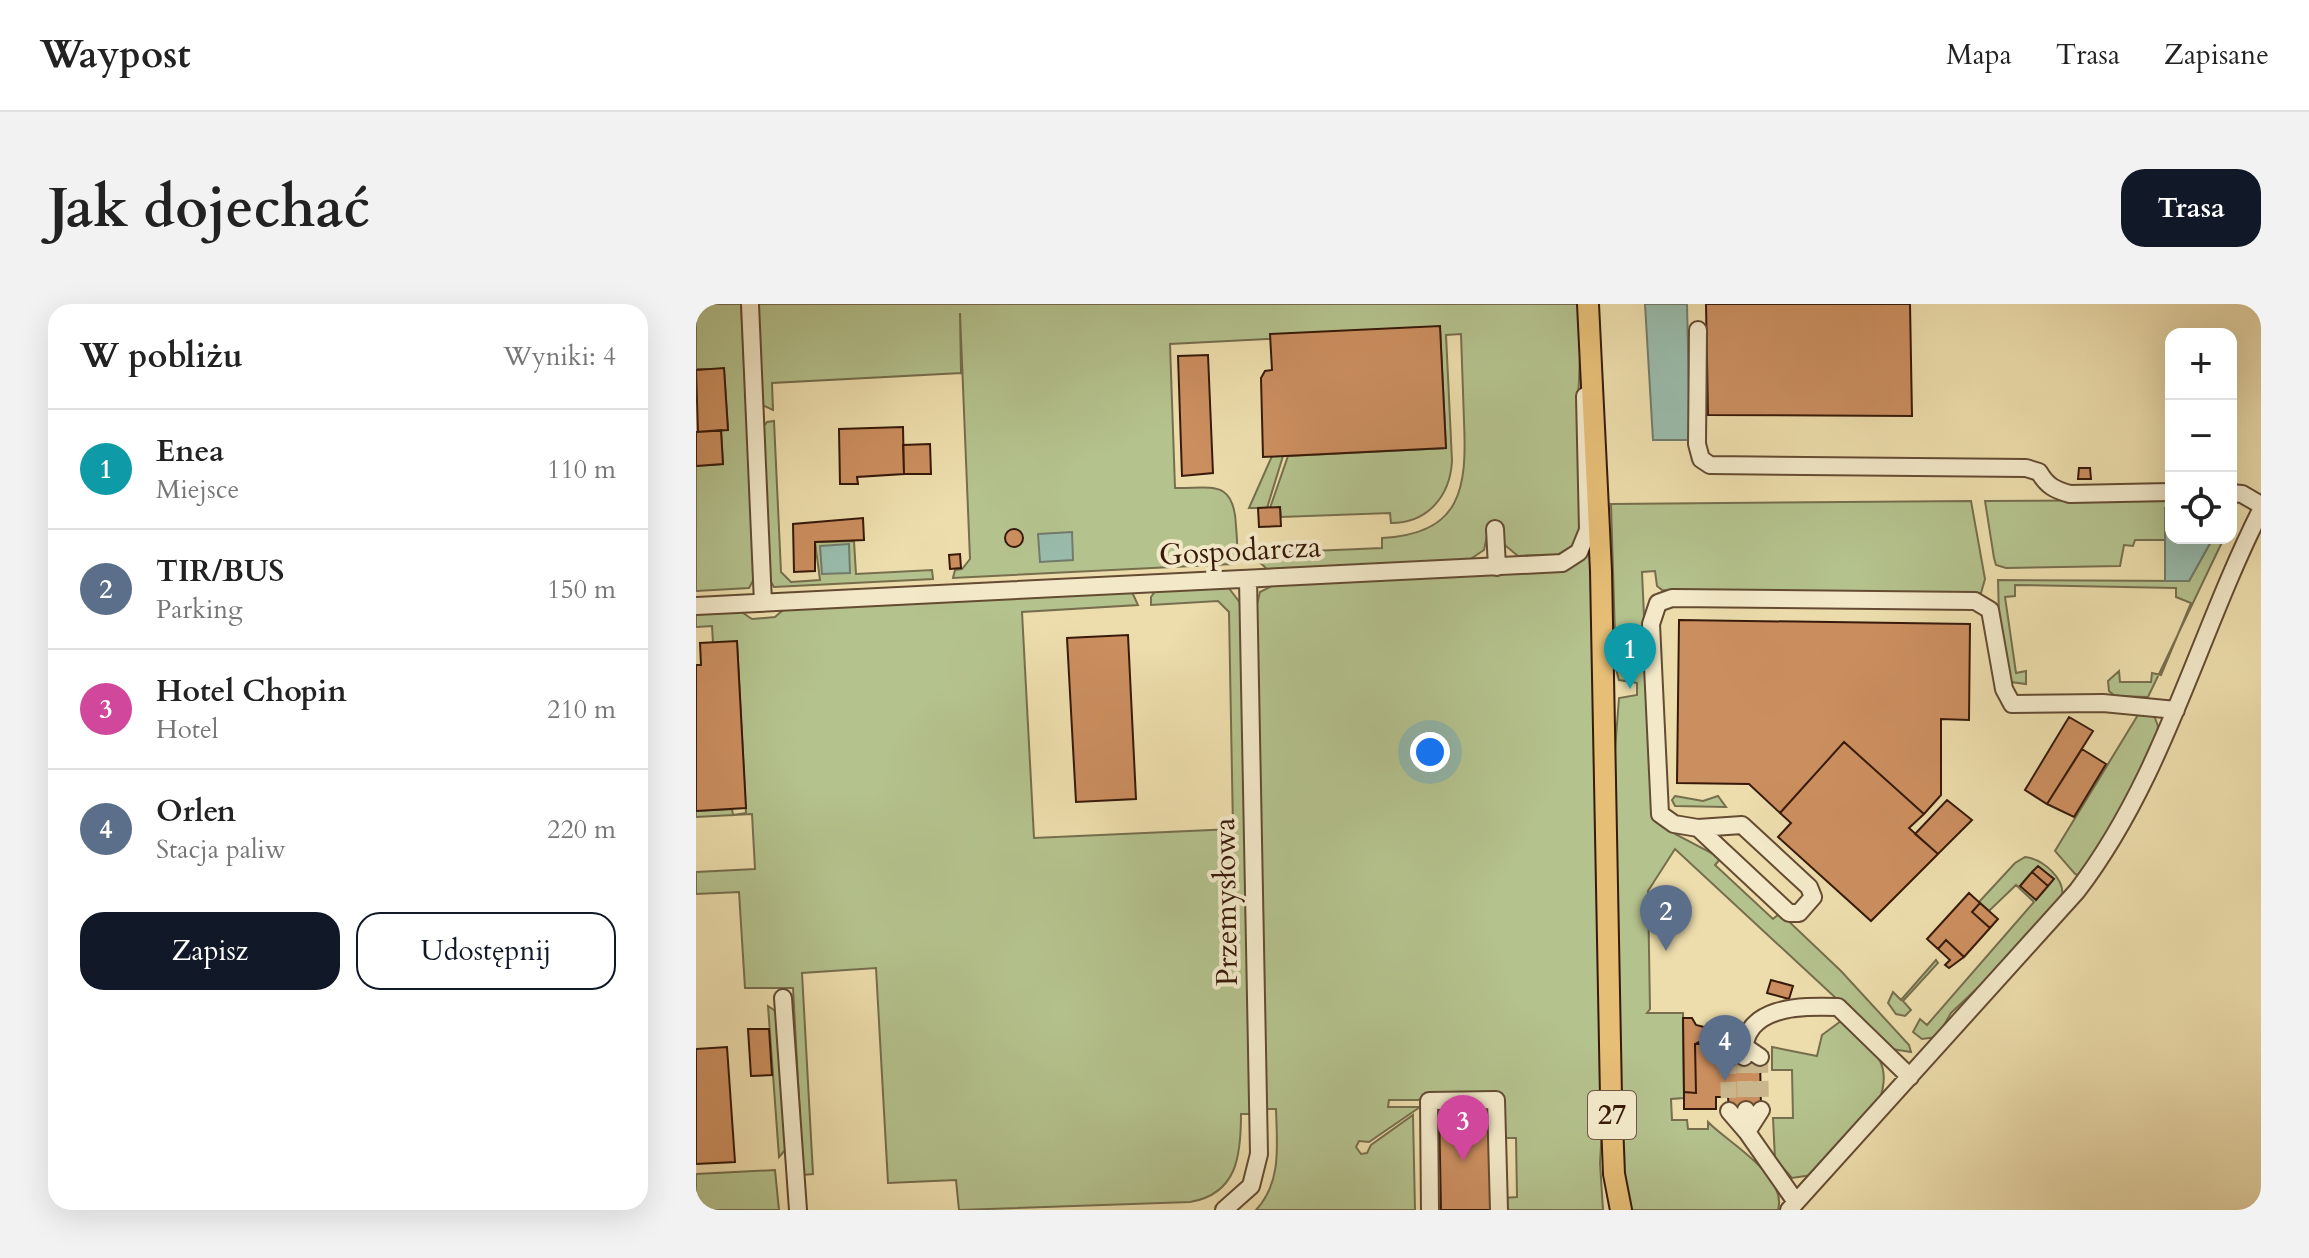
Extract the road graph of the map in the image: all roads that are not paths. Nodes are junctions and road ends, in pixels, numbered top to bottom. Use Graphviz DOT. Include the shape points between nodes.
graph roads {
  1 [pos="750,304"];
  2 [pos="1588,304"];
  3 [pos="1698,330"];
  4 [pos="1590,349"];
  5 [pos="2165,492"];
  6 [pos="2237,494"];
  7 [pos="2261,508"];
  8 [pos="1495,529"];
  9 [pos="1497,567"];
  10 [pos="1248,579"];
  11 [pos="763,603"];
  12 [pos="696,606"];
  13 [pos="2176,710"];
  14 [pos="1698,828"];
  15 [pos="783,998"];
  16 [pos="1744,1054"];
  17 [pos="1910,1077"];
  18 [pos="1611,1097"];
  19 [pos="1754,1110"];
  20 [pos="1729,1111"];
  21 [pos="1747,1132"];
  22 [pos="1792,1206"];
  23 [pos="1618,1209"];
  24 [pos="798,1210"];
  25 [pos="1224,1210"];
  26 [pos="1430,1210"];
  27 [pos="1499,1210"];
  1 -- 11 [label="street"];
  2 -- 4 [label="main road, 27"];
  3 -- 5 [label="street" via="1697,444 1701,459 1710,465 2026,468 2070,494"];
  4 -- 9 [label="street, Gospodarcza" via="1583,418 1589,521 1584,545 1562,563"];
  4 -- 18 [label="main road, 27" via="1601,571"];
  6 -- 7 [label="street"];
  7 -- 13 [label="street"];
  8 -- 9 [label="street"];
  9 -- 10 [label="street, Gospodarcza"];
  10 -- 11 [label="street, Gospodarcza"];
  10 -- 25 [label="street, Przemysłowa" via="1259,1154 1251,1186"];
  11 -- 12 [label="street, Gospodarcza"];
  13 -- 14 [label="street" via="2103,703 2012,704 2004,689 1990,610 1975,601 1672,598 1658,603 1651,624 1658,804 1660,814 1674,824"];
  13 -- 17 [label="street" via="2145,785 2106,852"];
  14 -- 14 [label="street" via="1789,913 1799,913 1813,897 1809,887 1742,825"];
  15 -- 24 [label="street"];
  16 -- 17 [label="street" via="1752,1028 1764,1015 1796,1007 1838,1007"];
  17 -- 22 [label="street"];
  18 -- 23 [label="main road, 27"];
  18 -- 23 [label="main road, 27" via="1603,1168"];
  19 -- 21 [label="street"];
  20 -- 21 [label="street"];
  21 -- 22 [label="street"];
  26 -- 27 [label="street" via="1429,1101 1496,1100"];
}
